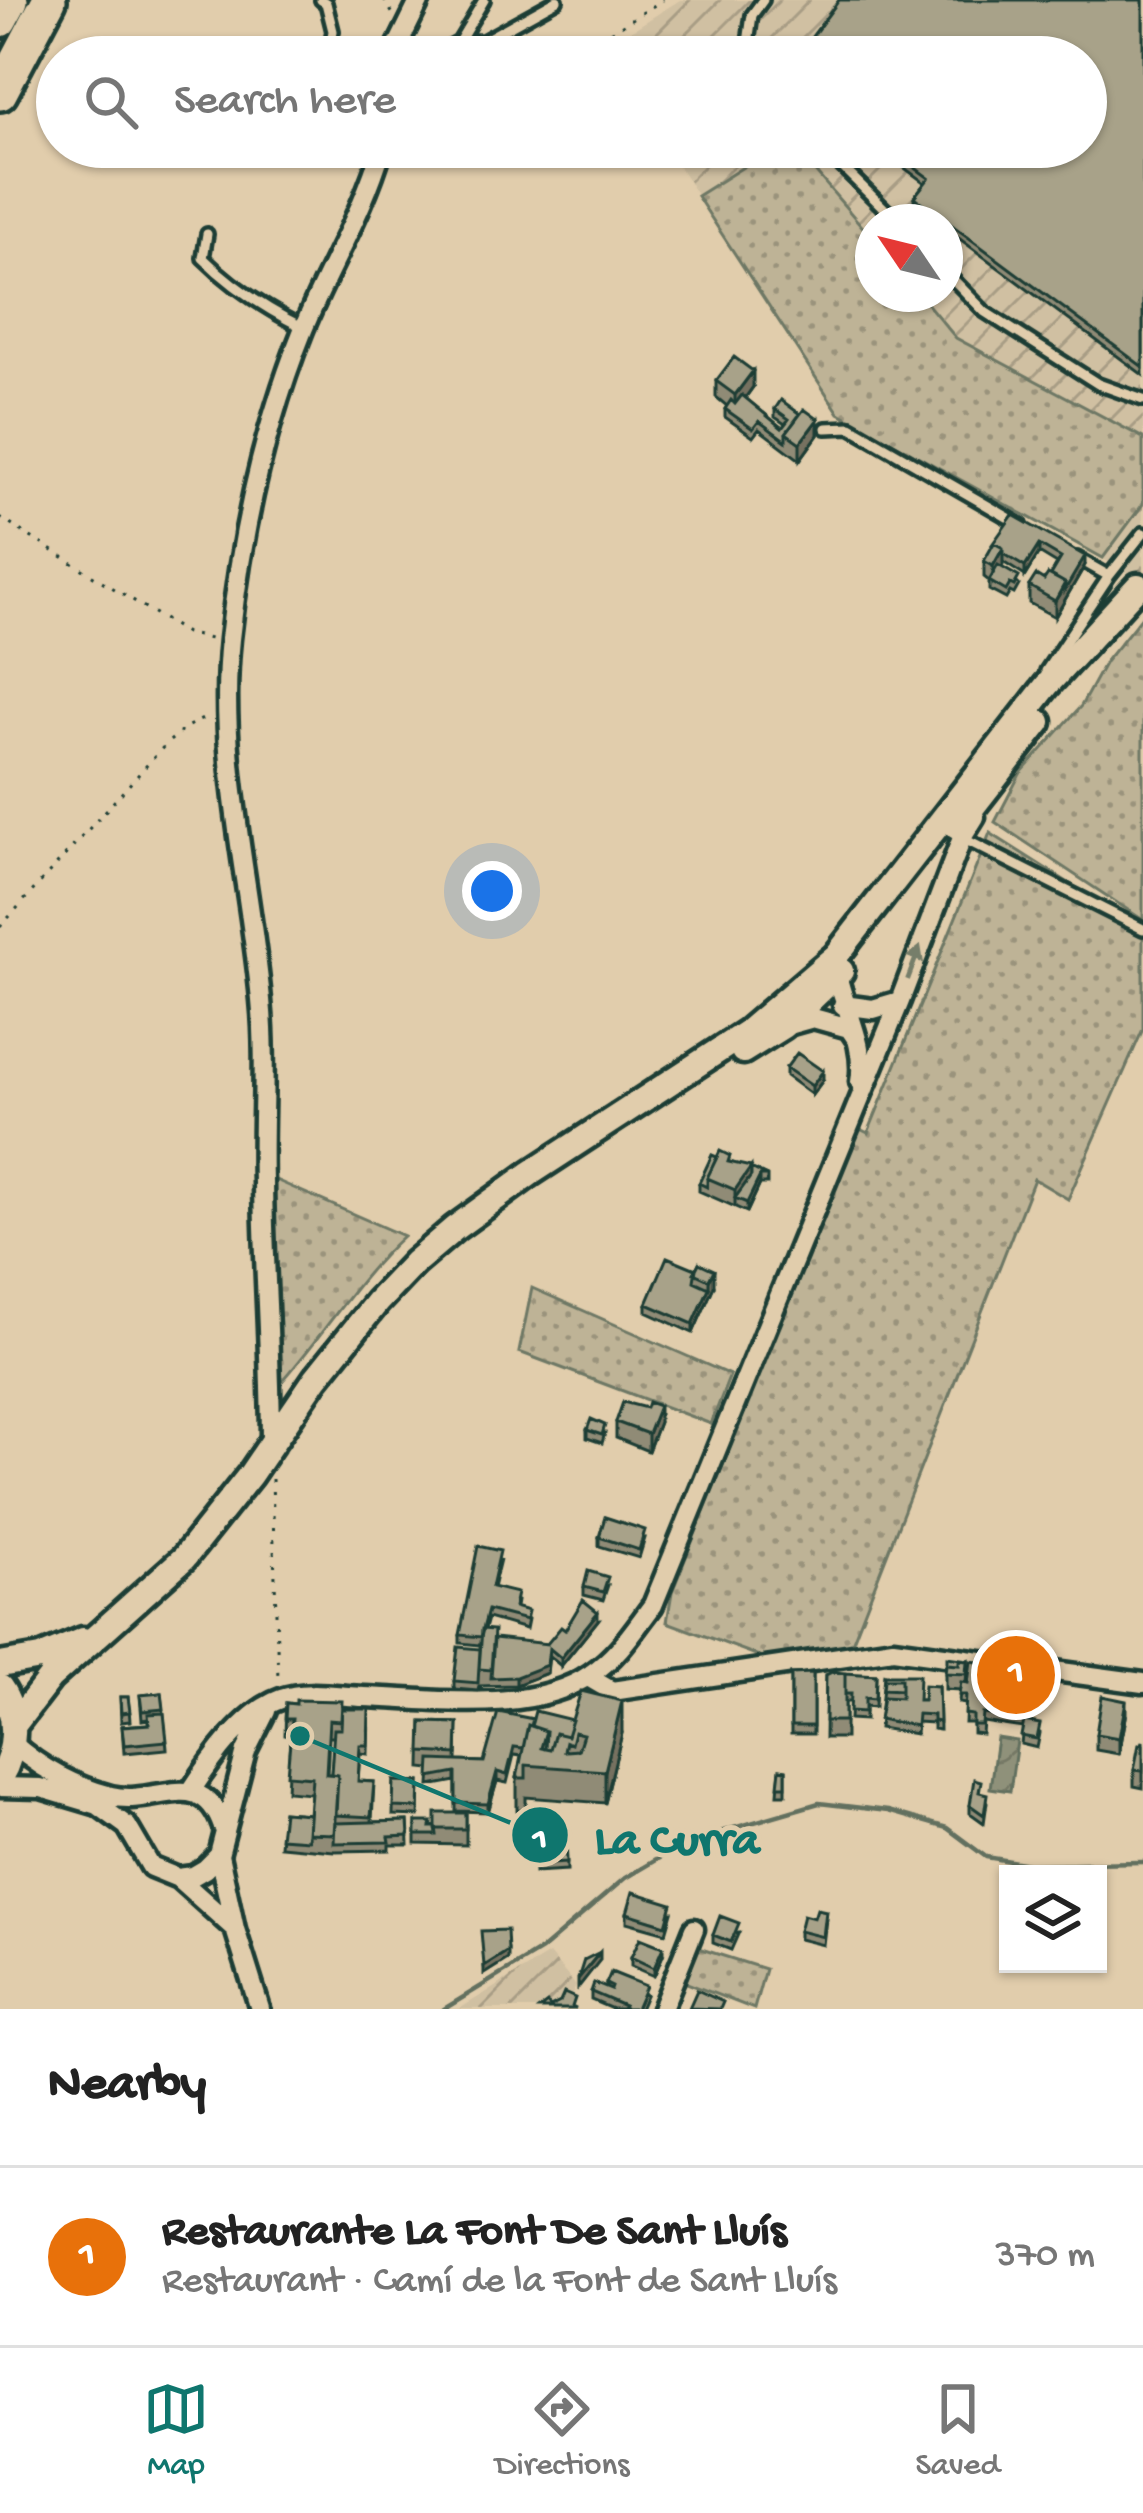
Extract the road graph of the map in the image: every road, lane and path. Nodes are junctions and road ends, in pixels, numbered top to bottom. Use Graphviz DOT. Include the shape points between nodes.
graph roads {
  1 [pos="10,0"];
  2 [pos="49,0"];
  3 [pos="321,0"];
  4 [pos="420,0"];
  5 [pos="484,0"];
  6 [pos="557,0"];
  7 [pos="663,0"];
  8 [pos="763,0"];
  9 [pos="0,20"];
  10 [pos="332,36"];
  11 [pos="402,36"];
  12 [pos="463,36"];
  13 [pos="492,36"];
  14 [pos="605,36"];
  15 [pos="749,36"];
  16 [pos="0,93"];
  17 [pos="374,168"];
  18 [pos="843,168"];
  19 [pos="880,204"];
  20 [pos="207,234"];
  21 [pos="963,289"];
  22 [pos="304,328"];
  23 [pos="1143,400"];
  24 [pos="826,428"];
  25 [pos="0,518"];
  26 [pos="1030,530"];
  27 [pos="1143,533"];
  28 [pos="1070,553"];
  29 [pos="1109,576"];
  30 [pos="1141,583"];
  31 [pos="230,639"];
  32 [pos="227,716"];
  33 [pos="992,771"];
  34 [pos="962,838"];
  35 [pos="0,927"];
  36 [pos="1143,929"];
  37 [pos="836,966"];
  38 [pos="899,1001"];
  39 [pos="843,1005"];
  40 [pos="783,1027"];
  41 [pos="857,1040"];
  42 [pos="855,1111"];
  43 [pos="564,1153"];
  44 [pos="271,1446"];
  45 [pos="96,1634"];
  46 [pos="0,1665"];
  47 [pos="588,1677"];
  48 [pos="1143,1683"];
  49 [pos="0,1687"];
  50 [pos="273,1703"];
  51 [pos="13,1734"];
  52 [pos="0,1783"];
  53 [pos="191,1791"];
  54 [pos="154,1798"];
  55 [pos="223,1827"];
  56 [pos="140,1852"];
  57 [pos="219,1855"];
  58 [pos="178,1878"];
  59 [pos="694,1928"];
  60 [pos="235,1929"];
  61 [pos="260,2009"];
  62 [pos="662,2009"];
  1 -- 9 [label="highway"];
  2 -- 16 [label="highway"];
  3 -- 10 [label="lane"];
  4 -- 11 [label="street"];
  5 -- 12 [label="lane"];
  6 -- 13 [label="lane"];
  7 -- 14 [label="path"];
  8 -- 15 [label="lane"];
  17 -- 22 [label="street"];
  18 -- 19 [label="lane"];
  20 -- 22 [label="lane" via="203,258 262,307"];
  21 -- 23 [label="lane" via="1098,384"];
  22 -- 31 [label="street" via="268,435"];
  24 -- 26 [label="lane" via="851,427"];
  25 -- 31 [label="path" via="186,633"];
  27 -- 29 [label="lane"];
  28 -- 29 [label="lane"];
  29 -- 33 [label="lane"];
  30 -- 33 [label="street"];
  31 -- 32 [label="street"];
  32 -- 35 [label="path" via="204,717 166,743"];
  32 -- 44 [label="street" via="266,1058"];
  33 -- 34 [label="street"];
  33 -- 37 [label="street"];
  34 -- 36 [label="lane"];
  38 -- 34 [label="street, one-way"];
  37 -- 39 [label="street"];
  37 -- 40 [label="street"];
  37 -- 43 [label="street"];
  38 -- 39 [label="street" via="873,1009"];
  38 -- 42 [label="street"];
  39 -- 41 [label="street"];
  40 -- 41 [label="street" via="813,1018 849,1028"];
  40 -- 43 [label="street"];
  41 -- 42 [label="street" via="863,1055"];
  42 -- 47 [label="street" via="652,1605"];
  43 -- 44 [label="street" via="414,1263 316,1378"];
  44 -- 45 [label="street" via="184,1558"];
  44 -- 50 [label="path"];
  45 -- 46 [label="street"];
  45 -- 51 [label="street" via="50,1678"];
  47 -- 48 [label="street" via="612,1691 893,1649"];
  47 -- 50 [label="street" via="502,1701 310,1695"];
  49 -- 51 [label="street"];
  50 -- 53 [label="street" via="247,1722"];
  50 -- 55 [label="street" via="246,1751"];
  51 -- 52 [label="street"];
  51 -- 54 [label="street" via="59,1779 115,1797"];
  52 -- 56 [label="street" via="98,1805 127,1826"];
  53 -- 54 [label="street"];
  53 -- 55 [label="street" via="213,1805"];
  54 -- 56 [label="street" via="138,1821"];
  55 -- 57 [label="street"];
  56 -- 58 [label="street" via="152,1868"];
  57 -- 58 [label="street" via="206,1870"];
  57 -- 60 [label="street"];
  58 -- 60 [label="street"];
  59 -- 62 [label="street"];
  60 -- 61 [label="street"];
}
